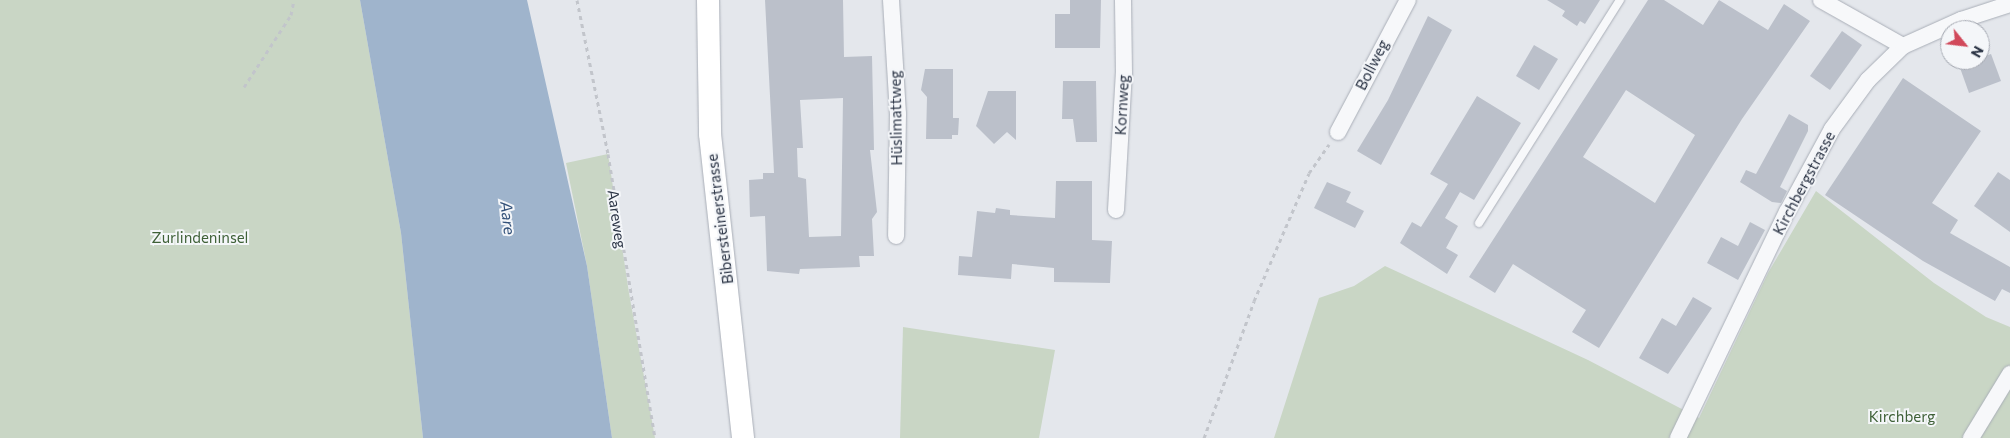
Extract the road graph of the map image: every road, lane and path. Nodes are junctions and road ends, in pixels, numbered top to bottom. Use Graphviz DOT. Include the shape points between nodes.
graph roads {
  1 [pos="294,0"];
  2 [pos="577,0"];
  3 [pos="708,0"];
  4 [pos="891,0"];
  5 [pos="1123,0"];
  6 [pos="1408,0"];
  7 [pos="1620,0"];
  8 [pos="1821,0"];
  9 [pos="2010,4"];
  10 [pos="1903,46"];
  11 [pos="244,87"];
  12 [pos="1338,132"];
  13 [pos="1116,210"];
  14 [pos="1479,223"];
  15 [pos="896,236"];
  16 [pos="2010,374"];
  17 [pos="655,438"];
  18 [pos="743,438"];
  19 [pos="1204,438"];
  20 [pos="1678,438"];
  21 [pos="1971,438"];
  1 -- 11 [label="path" via="291,15"];
  2 -- 17 [label="path, Aareweg" via="608,154"];
  3 -- 18 [label="main road, Bibersteinerstrasse" via="710,134"];
  4 -- 15 [label="street, Hüslimattweg" via="898,114"];
  5 -- 13 [label="street, Kornweg" via="1124,73"];
  6 -- 12 [label="street, Bollweg"];
  7 -- 14 [label="lane"];
  8 -- 10 [label="street"];
  9 -- 10 [label="street, Kirchbergstrasse" via="1961,20"];
  10 -- 20 [label="street, Kirchbergstrasse" via="1868,80 1832,129 1787,212"];
  12 -- 19 [label="path" via="1309,173 1254,301"];
  16 -- 21 [label="street"];
}
